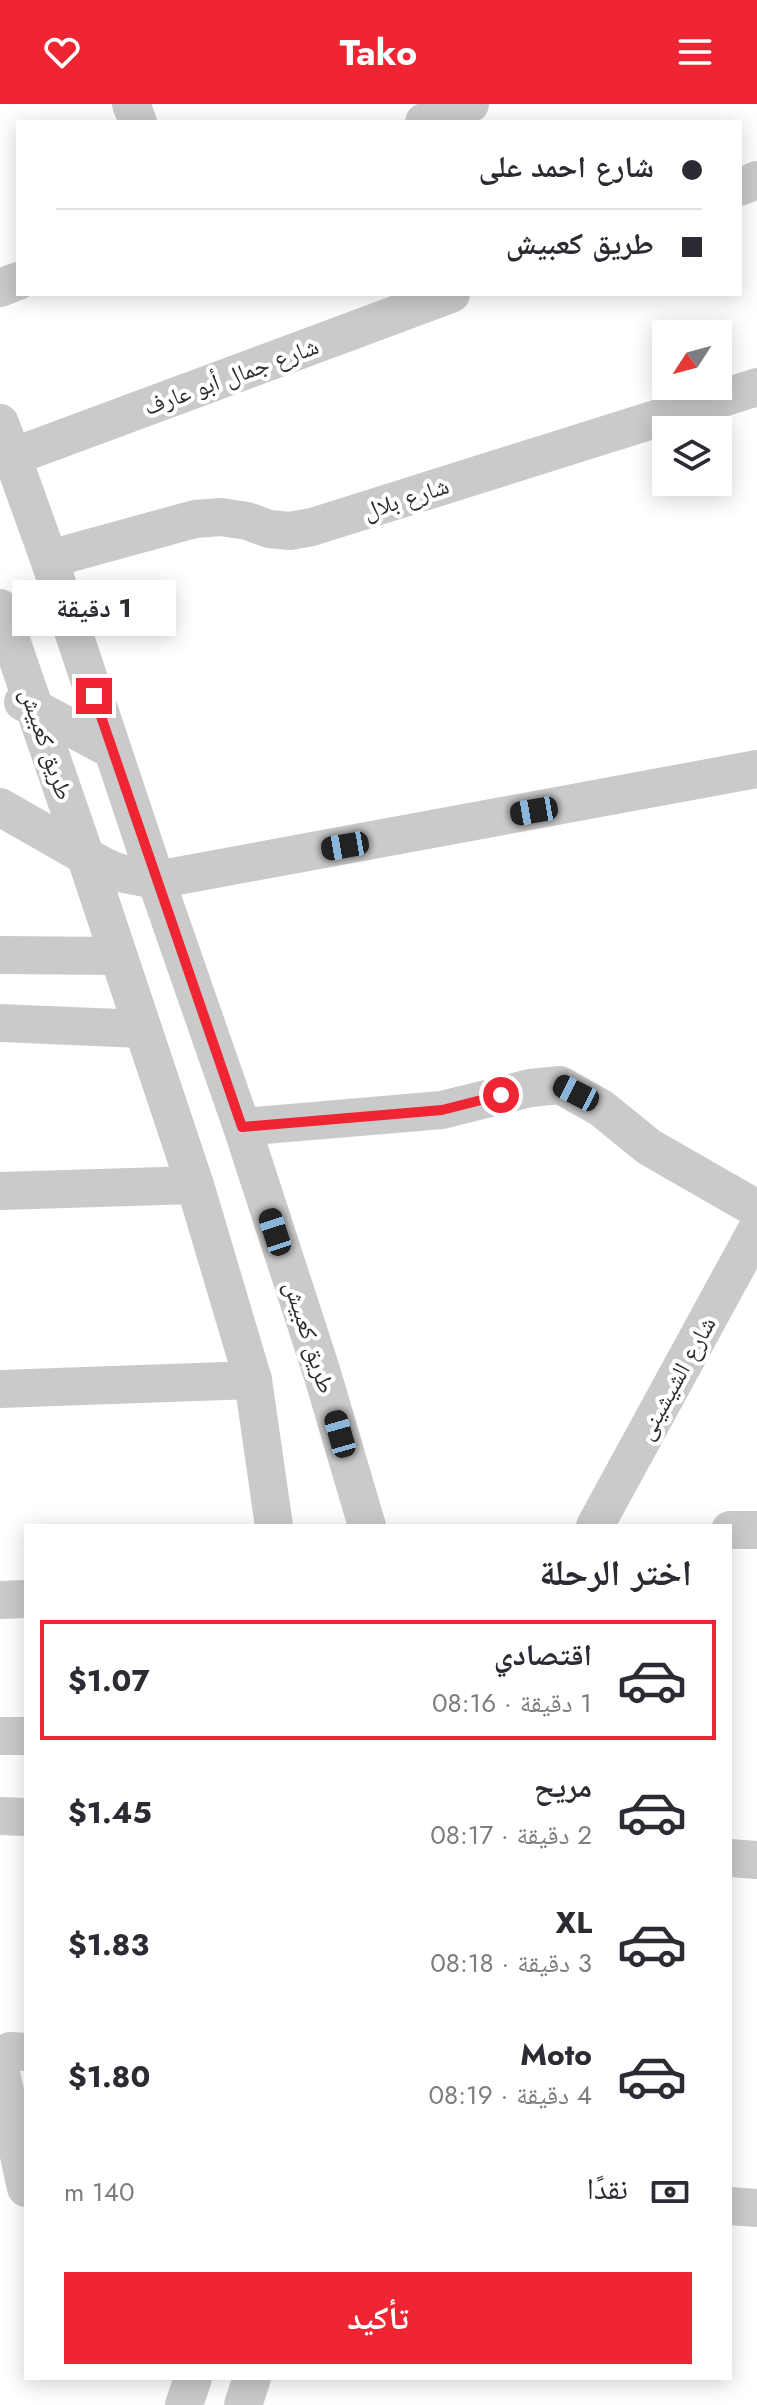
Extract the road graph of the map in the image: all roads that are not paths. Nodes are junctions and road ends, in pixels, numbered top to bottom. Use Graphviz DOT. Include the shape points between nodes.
graph roads {
  1 [pos="470,104"];
  2 [pos="429,120"];
  3 [pos="445,296"];
  4 [pos="757,387"];
  5 [pos="6,440"];
  6 [pos="49,559"];
  7 [pos="0,608"];
  8 [pos="0,688"];
  9 [pos="35,709"];
  10 [pos="112,750"];
  11 [pos="757,769"];
  12 [pos="0,807"];
  13 [pos="86,858"];
  14 [pos="156,880"];
  15 [pos="0,955"];
  16 [pos="118,956"];
  17 [pos="0,1023"];
  18 [pos="142,1029"];
  19 [pos="242,1127"];
  20 [pos="195,1185"];
  21 [pos="0,1191"];
  22 [pos="757,1209"];
  23 [pos="757,1229"];
  24 [pos="253,1380"];
  25 [pos="0,1389"];
  26 [pos="274,1524"];
  27 [pos="366,1524"];
  28 [pos="596,1524"];
  29 [pos="732,1530"];
  30 [pos="757,1530"];
  31 [pos="24,1599"];
  32 [pos="0,1600"];
  33 [pos="0,1736"];
  34 [pos="24,1736"];
  35 [pos="0,1816"];
  36 [pos="24,1817"];
  37 [pos="732,1858"];
  38 [pos="757,1860"];
  39 [pos="24,2052"];
  40 [pos="0,2057"];
  41 [pos="0,2068"];
  42 [pos="7,2140"];
  43 [pos="24,2183"];
  44 [pos="732,2206"];
  45 [pos="757,2208"];
  46 [pos="192,2380"];
  47 [pos="251,2380"];
  48 [pos="184,2405"];
  49 [pos="243,2405"];
  1 -- 2 [label="street"];
  3 -- 5 [label="street, شارع جمال أبو عارف"];
  4 -- 6 [label="street, شارع بلال" via="312,527 290,531 221,517 195,519"];
  5 -- 6 [label="street, طريق كعبيش"];
  6 -- 10 [label="street, طريق كعبيش"];
  7 -- 9 [label="street, طريق كعبيش"];
  8 -- 9 [label="street"];
  9 -- 10 [label="street"];
  9 -- 13 [label="street, طريق كعبيش"];
  10 -- 14 [label="street, طريق كعبيش"];
  11 -- 14 [label="street"];
  12 -- 13 [label="street"];
  13 -- 14 [label="street" via="120,873"];
  13 -- 16 [label="street, طريق كعبيش"];
  14 -- 19 [label="street, طريق كعبيش"];
  15 -- 16 [label="street"];
  16 -- 18 [label="street, طريق كعبيش"];
  17 -- 18 [label="street"];
  18 -- 20 [label="street, طريق كعبيش"];
  19 -- 22 [label="street" via="442,1110 560,1085 601,1108 649,1147"];
  19 -- 27 [label="street, طريق كعبيش"];
  20 -- 21 [label="street"];
  20 -- 24 [label="street, طريق كعبيش"];
  23 -- 28 [label="street, شارع الشيشينى"];
  24 -- 25 [label="street"];
  24 -- 26 [label="street, طريق كعبيش"];
  29 -- 30 [label="street"];
  31 -- 32 [label="street"];
  33 -- 34 [label="street"];
  35 -- 36 [label="street"];
  37 -- 38 [label="street"];
  39 -- 40 [label="street"];
  41 -- 42 [label="street"];
  42 -- 43 [label="street"];
  44 -- 45 [label="street"];
  46 -- 48 [label="street"];
  47 -- 49 [label="street"];
}
